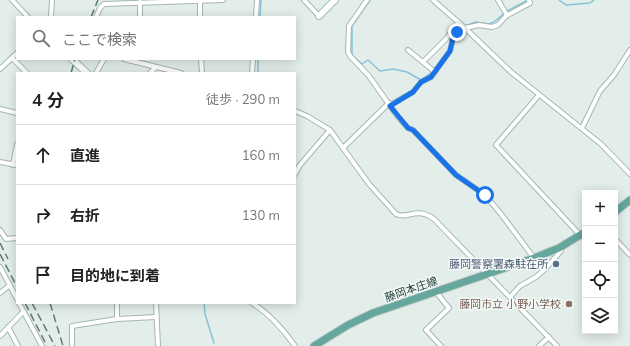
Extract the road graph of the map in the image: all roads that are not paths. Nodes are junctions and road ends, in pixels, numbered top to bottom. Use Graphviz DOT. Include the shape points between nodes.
graph roads {
  1 [pos="12,0"];
  2 [pos="52,0"];
  3 [pos="220,0"];
  4 [pos="223,0"];
  5 [pos="258,0"];
  6 [pos="304,0"];
  7 [pos="335,0"];
  8 [pos="368,0"];
  9 [pos="433,0"];
  10 [pos="498,0"];
  11 [pos="529,0"];
  12 [pos="133,1"];
  13 [pos="161,1"];
  14 [pos="190,1"];
  15 [pos="200,1"];
  16 [pos="140,2"];
  17 [pos="508,15"];
  18 [pos="27,16"];
  19 [pos="51,16"];
  20 [pos="96,16"];
  21 [pos="140,16"];
  22 [pos="200,16"];
  23 [pos="256,16"];
  24 [pos="319,16"];
  25 [pos="458,23"];
  26 [pos="464,28"];
  27 [pos="408,50"];
  28 [pos="630,50"];
  29 [pos="16,54"];
  30 [pos="12,58"];
  31 [pos="103,60"];
  32 [pos="202,60"];
  33 [pos="253,60"];
  34 [pos="138,61"];
  35 [pos="79,62"];
  36 [pos="423,62"];
  37 [pos="156,67"];
  38 [pos="0,69"];
  39 [pos="26,72"];
  40 [pos="86,72"];
  41 [pos="97,72"];
  42 [pos="151,72"];
  43 [pos="177,72"];
  44 [pos="202,72"];
  45 [pos="252,72"];
  46 [pos="435,72"];
  47 [pos="539,95"];
  48 [pos="390,104"];
  49 [pos="0,110"];
  50 [pos="296,111"];
  51 [pos="16,112"];
  52 [pos="582,128"];
  53 [pos="330,130"];
  54 [pos="343,148"];
  55 [pos="16,154"];
  56 [pos="0,162"];
  57 [pos="15,165"];
  58 [pos="296,172"];
  59 [pos="630,174"];
  60 [pos="630,200"];
  61 [pos="618,210"];
  62 [pos="0,230"];
  63 [pos="582,233"];
  64 [pos="582,235"];
  65 [pos="16,238"];
  66 [pos="618,242"];
  67 [pos="560,247"];
  68 [pos="630,255"];
  69 [pos="534,258"];
  70 [pos="0,267"];
  71 [pos="487,275"];
  72 [pos="10,285"];
  73 [pos="436,292"];
  74 [pos="0,293"];
  75 [pos="16,297"];
  76 [pos="510,297"];
  77 [pos="19,304"];
  78 [pos="116,304"];
  79 [pos="156,304"];
  80 [pos="254,304"];
  81 [pos="23,312"];
  82 [pos="156,317"];
  83 [pos="117,318"];
  84 [pos="8,327"];
  85 [pos="0,336"];
  86 [pos="549,336"];
  87 [pos="18,346"];
  88 [pos="42,346"];
  89 [pos="72,346"];
  90 [pos="155,346"];
  91 [pos="159,346"];
  92 [pos="295,346"];
  93 [pos="314,346"];
  94 [pos="441,346"];
  95 [pos="539,346"];
  96 [pos="557,346"];
  1 -- 18 [label="street"];
  2 -- 19 [label="street"];
  3 -- 4 [label="street"];
  3 -- 15 [label="street"];
  5 -- 23 [label="street"];
  6 -- 24 [label="street"];
  7 -- 24 [label="street"];
  8 -- 48 [label="street" via="349,26 348,52"];
  9 -- 25 [label="street"];
  10 -- 17 [label="street"];
  11 -- 17 [label="street" via="530,3"];
  12 -- 16 [label="street"];
  12 -- 20 [label="street" via="104,4"];
  13 -- 14 [label="street"];
  13 -- 16 [label="street"];
  14 -- 15 [label="street"];
  15 -- 22 [label="street"];
  16 -- 21 [label="street"];
  17 -- 26 [label="street" via="492,27 478,25"];
  25 -- 26 [label="street"];
  25 -- 36 [label="street"];
  26 -- 46 [label="street" via="453,38 450,51"];
  26 -- 47 [label="street"];
  27 -- 36 [label="street"];
  28 -- 52 [label="street" via="600,92"];
  29 -- 30 [label="street"];
  30 -- 38 [label="street"];
  30 -- 39 [label="street"];
  31 -- 41 [label="street"];
  32 -- 44 [label="street"];
  33 -- 45 [label="street"];
  34 -- 37 [label="street"];
  35 -- 40 [label="street"];
  36 -- 46 [label="street"];
  37 -- 42 [label="street"];
  37 -- 43 [label="street"];
  46 -- 48 [label="street" via="421,82 413,92"];
  47 -- 52 [label="street"];
  47 -- 63 [label="street" via="496,145"];
  48 -- 54 [label="street"];
  48 -- 69 [label="street" via="408,128 413,130 456,175 485,195"];
  49 -- 51 [label="street"];
  50 -- 53 [label="street"];
  52 -- 59 [label="street"];
  53 -- 54 [label="street"];
  53 -- 58 [label="street"];
  54 -- 71 [label="street" via="369,184 396,214 427,214"];
  55 -- 57 [label="street"];
  56 -- 57 [label="street"];
  60 -- 61 [label="main road"];
  62 -- 65 [label="street" via="6,239"];
  64 -- 67 [label="main road, 藤岡本庄線"];
  66 -- 68 [label="street"];
  67 -- 69 [label="main road, 藤岡本庄線"];
  67 -- 76 [label="street" via="561,251 545,269 520,286"];
  69 -- 71 [label="main road, 藤岡本庄線"];
  70 -- 72 [label="street"];
  71 -- 73 [label="main road, 藤岡本庄線"];
  71 -- 76 [label="street"];
  72 -- 74 [label="street"];
  72 -- 75 [label="street"];
  73 -- 93 [label="main road, 藤岡本庄線" via="367,316"];
  73 -- 94 [label="street" via="449,308 426,330"];
  76 -- 86 [label="street"];
  77 -- 81 [label="street"];
  78 -- 83 [label="street"];
  79 -- 82 [label="street"];
  80 -- 92 [label="street" via="279,325"];
  81 -- 84 [label="street"];
  81 -- 88 [label="street"];
  82 -- 83 [label="street"];
  82 -- 91 [label="street"];
  83 -- 89 [label="street" via="72,326"];
  84 -- 85 [label="street"];
  84 -- 87 [label="street"];
  86 -- 95 [label="street"];
  86 -- 96 [label="street"];
  90 -- 91 [label="street"];
}
